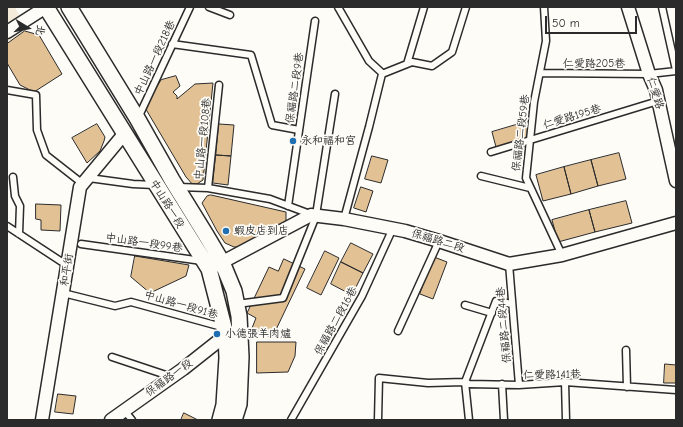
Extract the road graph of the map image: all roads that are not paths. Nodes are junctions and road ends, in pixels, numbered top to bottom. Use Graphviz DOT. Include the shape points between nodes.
graph roads {
  1 [pos="46,7"];
  2 [pos="69,7"];
  3 [pos="190,7"];
  4 [pos="209,7"];
  5 [pos="338,7"];
  6 [pos="424,7"];
  7 [pos="466,7"];
  8 [pos="544,7"];
  9 [pos="628,7"];
  10 [pos="662,7"];
  11 [pos="230,15"];
  12 [pos="315,21"];
  13 [pos="7,32"];
  14 [pos="172,44"];
  15 [pos="407,64"];
  16 [pos="676,71"];
  17 [pos="540,73"];
  18 [pos="382,74"];
  19 [pos="649,74"];
  20 [pos="219,85"];
  21 [pos="7,90"];
  22 [pos="335,94"];
  23 [pos="658,101"];
  24 [pos="137,118"];
  25 [pos="299,130"];
  26 [pos="124,134"];
  27 [pos="530,141"];
  28 [pos="491,152"];
  29 [pos="481,176"];
  30 [pos="13,177"];
  31 [pos="86,181"];
  32 [pos="676,181"];
  33 [pos="156,185"];
  34 [pos="176,187"];
  35 [pos="208,188"];
  36 [pos="530,188"];
  37 [pos="288,206"];
  38 [pos="314,217"];
  39 [pos="344,219"];
  40 [pos="676,223"];
  41 [pos="7,226"];
  42 [pos="402,227"];
  43 [pos="19,234"];
  44 [pos="439,241"];
  45 [pos="81,244"];
  46 [pos="562,255"];
  47 [pos="212,264"];
  48 [pos="509,264"];
  49 [pos="68,266"];
  50 [pos="63,294"];
  51 [pos="237,304"];
  52 [pos="512,304"];
  53 [pos="465,305"];
  54 [pos="492,313"];
  55 [pos="225,331"];
  56 [pos="398,331"];
  57 [pos="626,350"];
  58 [pos="112,357"];
  59 [pos="172,377"];
  60 [pos="465,382"];
  61 [pos="565,382"];
  62 [pos="502,384"];
  63 [pos="518,385"];
  64 [pos="627,387"];
  65 [pos="676,390"];
  66 [pos="128,415"];
  67 [pos="42,420"];
  68 [pos="111,420"];
  69 [pos="220,420"];
  70 [pos="234,420"];
  71 [pos="291,420"];
  72 [pos="378,420"];
  73 [pos="469,420"];
  74 [pos="504,420"];
  75 [pos="566,420"];
  1 -- 13 [label="street"];
  1 -- 26 [label="street, 中山路一段"];
  2 -- 24 [label="street, 中山路一段"];
  3 -- 14 [label="lane, 中山路一段218巷"];
  4 -- 11 [label="lane"];
  5 -- 18 [label="lane" via="370,61"];
  6 -- 15 [label="lane"];
  7 -- 15 [label="lane" via="452,52 432,66 412,62"];
  8 -- 17 [label="lane, 保福路二段59巷" via="546,41"];
  9 -- 19 [label="street, 仁愛路"];
  10 -- 16 [label="lane"];
  12 -- 25 [label="lane, 保福路二段9巷"];
  14 -- 24 [label="lane, 中山路一段218巷"];
  14 -- 25 [label="lane" via="251,55 272,125"];
  15 -- 18 [label="lane"];
  16 -- 19 [label="lane, 仁愛路205巷"];
  17 -- 19 [label="lane, 仁愛路205巷"];
  17 -- 27 [label="lane, 保福路二段59巷"];
  18 -- 39 [label="lane"];
  19 -- 23 [label="street, 仁愛路"];
  20 -- 35 [label="lane, 中山路一段108巷"];
  21 -- 31 [label="lane" via="36,95 37,130 46,155"];
  22 -- 38 [label="lane"];
  23 -- 27 [label="lane, 仁愛路195巷"];
  23 -- 32 [label="street, 仁愛路"];
  24 -- 34 [label="street, 中山路一段"];
  25 -- 37 [label="lane, 保福路二段9巷"];
  26 -- 31 [label="street, 和平街"];
  26 -- 33 [label="street, 中山路一段"];
  27 -- 28 [label="lane, 仁愛路195巷"];
  27 -- 36 [label="lane, 保福路二段59巷" via="526,178"];
  29 -- 36 [label="lane"];
  30 -- 43 [label="lane" via="15,196 20,206"];
  31 -- 33 [label="lane"];
  31 -- 49 [label="street, 和平街" via="80,187"];
  33 -- 47 [label="street, 中山路一段"];
  34 -- 35 [label="lane, 中山路一段108巷"];
  34 -- 47 [label="street, 中山路一段" via="206,235"];
  35 -- 37 [label="lane" via="270,199"];
  36 -- 46 [label="lane, 保福路二段59巷"];
  37 -- 38 [label="lane"];
  38 -- 39 [label="street, 保福路二段"];
  38 -- 47 [label="street"];
  38 -- 51 [label="lane" via="283,298"];
  39 -- 42 [label="street, 保福路二段"];
  40 -- 46 [label="street, 保福路二段"];
  41 -- 43 [label="lane"];
  42 -- 44 [label="street, 保福路二段"];
  42 -- 71 [label="lane, 保福路二段16巷"];
  43 -- 49 [label="lane"];
  44 -- 48 [label="street, 保福路二段"];
  44 -- 56 [label="lane"];
  45 -- 47 [label="lane, 中山路一段99巷"];
  46 -- 48 [label="street, 保福路二段"];
  47 -- 51 [label="street, 中山路一段" via="234,291"];
  47 -- 55 [label="street, 中山路一段"];
  48 -- 52 [label="lane, 保福路二段44巷"];
  49 -- 50 [label="street, 和平街"];
  50 -- 55 [label="lane, 中山路一段91巷" via="115,306 131,302"];
  50 -- 67 [label="street, 和平街"];
  51 -- 70 [label="street, 中山路一段" via="241,357 239,404"];
  52 -- 54 [label="lane" via="496,301"];
  52 -- 63 [label="lane, 保福路二段44巷"];
  53 -- 54 [label="lane"];
  54 -- 60 [label="lane"];
  55 -- 59 [label="street, 保福路一段"];
  55 -- 69 [label="street, 中山路一段" via="227,358 224,405"];
  57 -- 64 [label="lane"];
  58 -- 59 [label="lane"];
  59 -- 66 [label="street, 保福路一段"];
  60 -- 62 [label="lane, 仁愛路141巷"];
  60 -- 72 [label="lane, 仁愛路141巷" via="379,378"];
  60 -- 73 [label="lane"];
  61 -- 63 [label="lane, 仁愛路141巷"];
  61 -- 64 [label="lane, 仁愛路141巷"];
  61 -- 75 [label="lane"];
  62 -- 63 [label="lane, 仁愛路141巷"];
  62 -- 74 [label="lane"];
  64 -- 65 [label="lane, 仁愛路141巷"];
  66 -- 68 [label="street, 保福路一段"];
}
